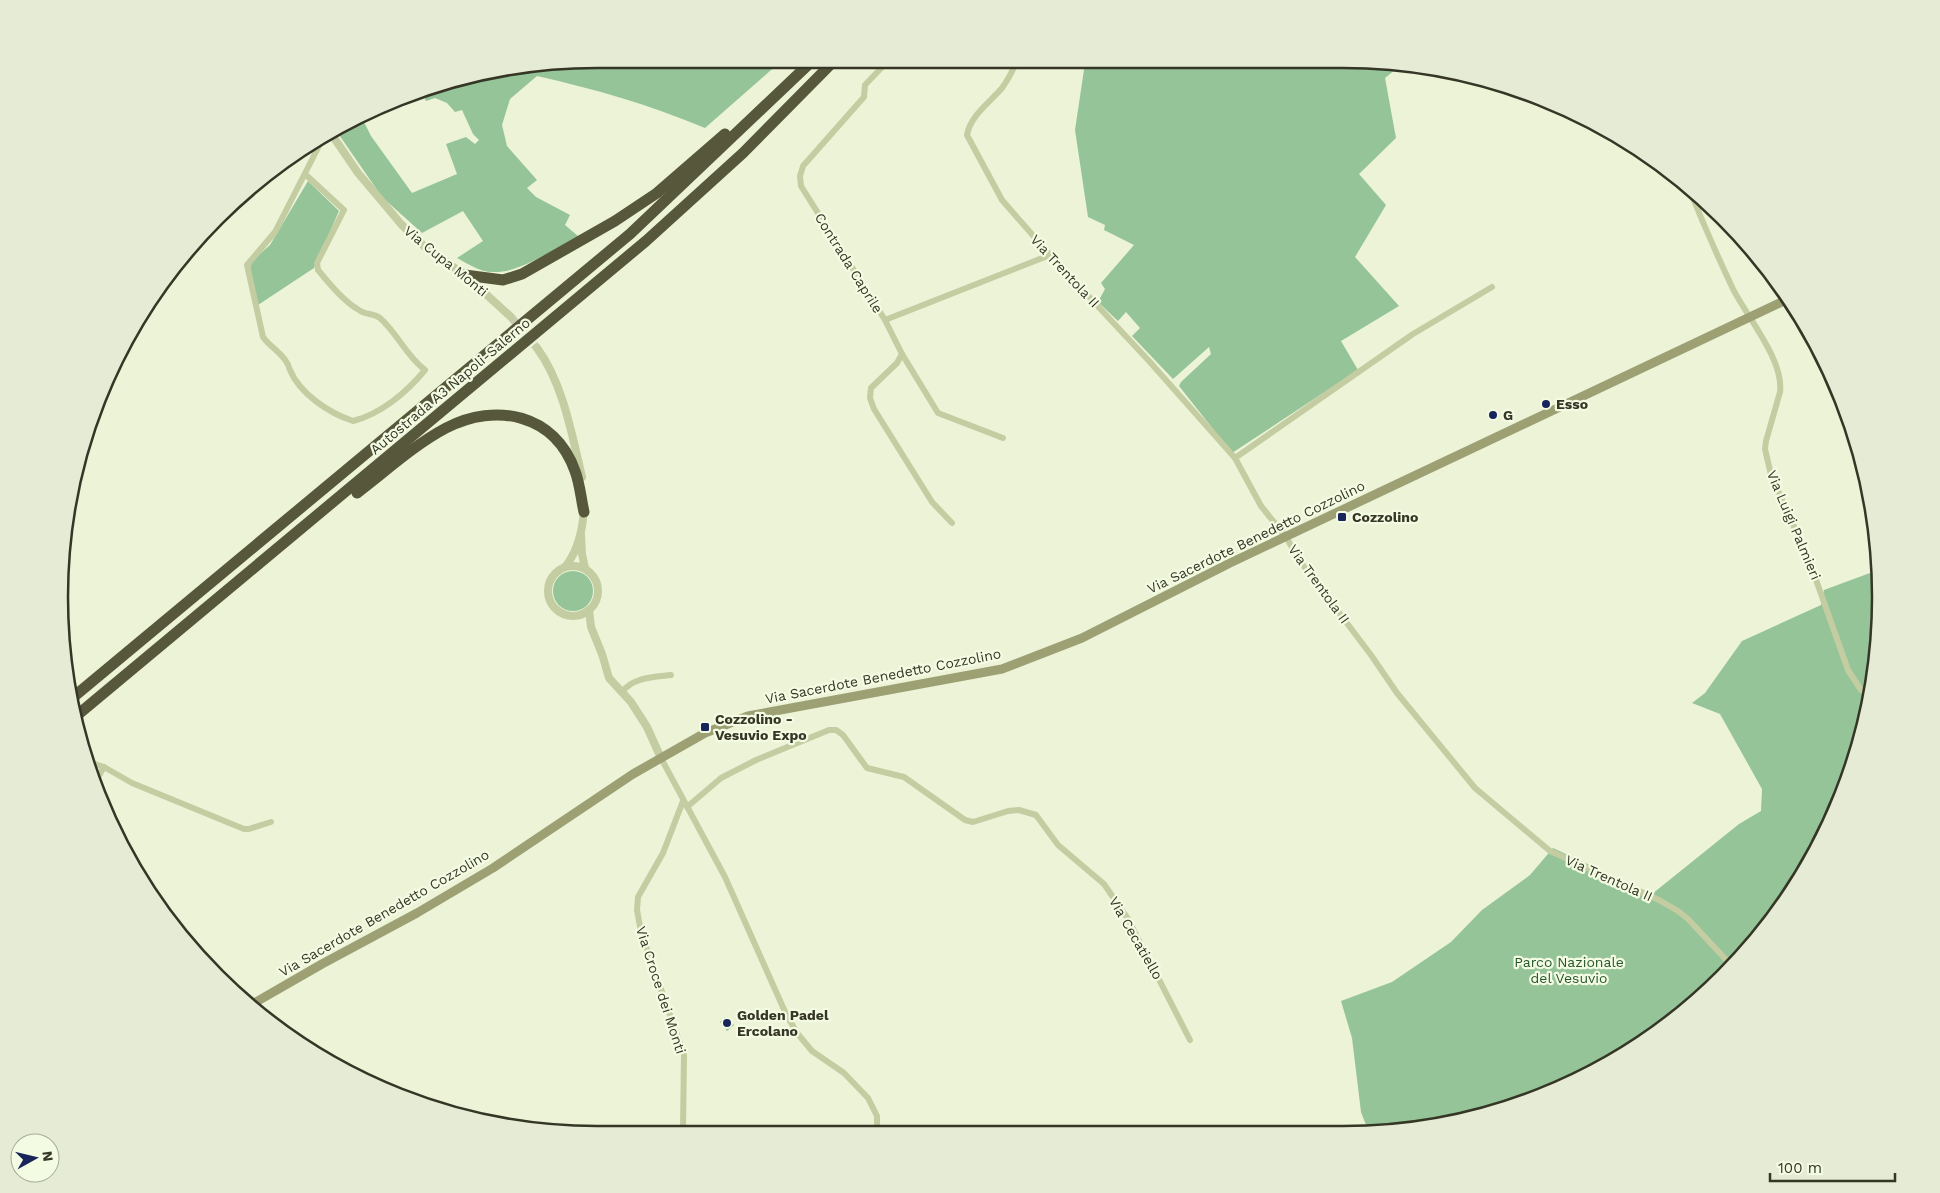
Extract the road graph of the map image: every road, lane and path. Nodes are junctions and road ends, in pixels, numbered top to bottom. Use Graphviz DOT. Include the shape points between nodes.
graph roads {
  1 [pos="805,68"];
  2 [pos="827,68"];
  3 [pos="881,68"];
  4 [pos="1014,68"];
  5 [pos="795,78"];
  6 [pos="334,137"];
  7 [pos="319,146"];
  8 [pos="306,174"];
  9 [pos="1694,201"];
  10 [pos="1050,255"];
  11 [pos="464,275"];
  12 [pos="1492,288"];
  13 [pos="1782,302"];
  14 [pos="511,317"];
  15 [pos="1752,318"];
  16 [pos="885,320"];
  17 [pos="537,348"];
  18 [pos="902,354"];
  19 [pos="1003,438"];
  20 [pos="1235,458"];
  21 [pos="584,512"];
  22 [pos="311,522"];
  23 [pos="952,523"];
  24 [pos="581,530"];
  25 [pos="1286,537"];
  26 [pos="566,566"];
  27 [pos="585,568"];
  28 [pos="589,610"];
  29 [pos="576,616"];
  30 [pos="591,627"];
  31 [pos="671,675"];
  32 [pos="622,692"];
  33 [pos="1863,692"];
  34 [pos="77,694"];
  35 [pos="81,712"];
  36 [pos="661,758"];
  37 [pos="95,764"];
  38 [pos="104,767"];
  39 [pos="99,775"];
  40 [pos="683,801"];
  41 [pos="687,807"];
  42 [pos="271,822"];
  43 [pos="1727,961"];
  44 [pos="257,1001"];
  45 [pos="1190,1040"];
  46 [pos="683,1126"];
  47 [pos="878,1126"];
  1 -- 5 [label="highway, Autostrada A3 Napoli-Salerno"];
  2 -- 22 [label="highway, Autostrada A3 Napoli-Salerno" via="743,153 646,241"];
  3 -- 16 [label="street, Contrada Caprile" via="865,85 864,97 803,166 800,176 801,186"];
  4 -- 10 [label="street, Via Trentola II" via="1003,87 968,126 967,135 1002,200"];
  5 -- 11 [label="highway" via="756,107 657,193 615,221 522,274 503,280"];
  5 -- 34 [label="highway, Autostrada A3 Napoli-Salerno" via="630,234"];
  6 -- 11 [label="street, Via Cupa Monti" via="358,173 401,224 426,248"];
  7 -- 8 [label="street"];
  8 -- 8 [label="street" via="276,232 247,265 263,337 268,345 287,362 308,394 353,421 388,405 425,370 409,356 388,326 377,316 354,306 318,270 317,263 344,210"];
  9 -- 15 [label="street, Via Luigi Palmieri" via="1734,291"];
  10 -- 16 [label="street, Contrada Caprile"];
  10 -- 20 [label="street, Via Trentola II"];
  11 -- 14 [label="street, Via Cupa Monti"];
  12 -- 20 [label="street" via="1413,334"];
  13 -- 15 [label="main road, Via Sacerdote Benedetto Cozzolino"];
  15 -- 25 [label="main road, Via Sacerdote Benedetto Cozzolino"];
  15 -- 33 [label="street, Via Luigi Palmieri" via="1777,367 1781,385 1765,449 1771,475 1810,560 1848,670"];
  16 -- 18 [label="street"];
  17 -- 21 [label="street" via="556,380 585,489"];
  18 -- 19 [label="street" via="938,413"];
  18 -- 23 [label="street" via="871,388 870,398 932,502"];
  20 -- 25 [label="street, Via Trentola II" via="1261,506"];
  21 -- 22 [label="highway" via="575,471 566,451 552,435 535,423 516,416 494,414 471,417 446,428 407,453 348,500"];
  21 -- 24 [label="street"];
  22 -- 35 [label="highway, Autostrada A3 Napoli-Salerno"];
  24 -- 26 [label="street"];
  24 -- 27 [label="street"];
  25 -- 36 [label="main road, Via Sacerdote Benedetto Cozzolino" via="1082,638 1002,669 748,716 705,733"];
  25 -- 43 [label="street, Via Trentola II" via="1300,562 1397,693 1475,788 1550,851 1678,911"];
  26 -- 27 [label="street"];
  26 -- 29 [label="street" via="551,577 548,596 558,611"];
  27 -- 28 [label="street" via="593,575 598,594"];
  28 -- 29 [label="street"];
  28 -- 30 [label="street"];
  29 -- 30 [label="street"];
  30 -- 32 [label="street" via="609,678"];
  31 -- 32 [label="street" via="636,681"];
  32 -- 36 [label="street" via="647,727"];
  36 -- 40 [label="street"];
  36 -- 44 [label="main road, Via Sacerdote Benedetto Cozzolino" via="493,868"];
  37 -- 38 [label="street"];
  38 -- 39 [label="street"];
  38 -- 42 [label="street" via="132,783 244,829"];
  40 -- 41 [label="street"];
  40 -- 46 [label="street, Via Croce dei Monti" via="663,853 638,897 638,910 641,932 684,1055"];
  41 -- 45 [label="street, Via Cecatiello" via="721,778 756,760 836,730 843,734 868,768 904,777 966,820 973,822 1019,810 1036,815 1058,845 1104,884 1128,919"];
  41 -- 47 [label="street" via="725,878 797,1034 812,1051 844,1073 868,1098 877,1116"];
}
